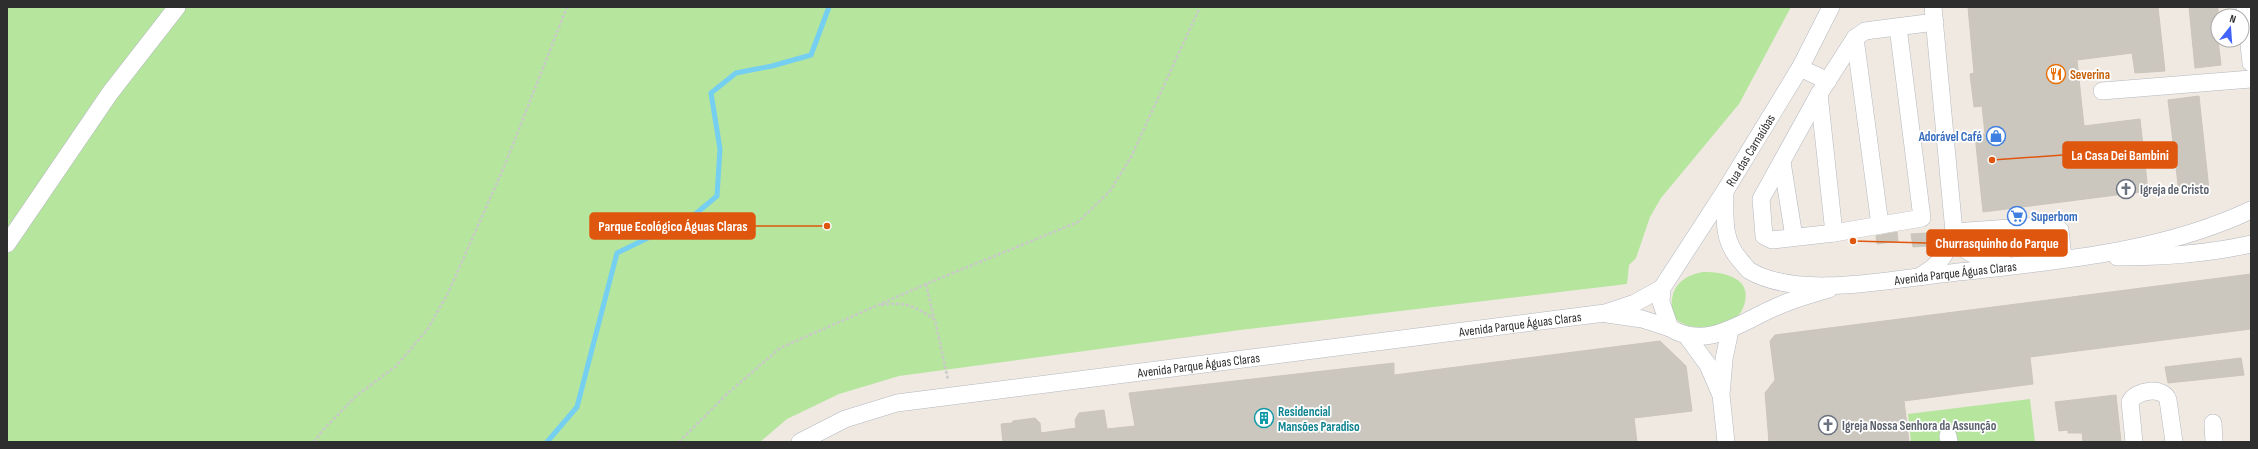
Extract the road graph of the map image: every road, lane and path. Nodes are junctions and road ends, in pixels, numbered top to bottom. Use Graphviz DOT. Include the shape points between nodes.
graph roads {
  1 [pos="177,7"];
  2 [pos="567,7"];
  3 [pos="1200,7"];
  4 [pos="1831,7"];
  5 [pos="1836,7"];
  6 [pos="2245,7"];
  7 [pos="1934,12"];
  8 [pos="1898,27"];
  9 [pos="1822,28"];
  10 [pos="1855,38"];
  11 [pos="2251,63"];
  12 [pos="1800,68"];
  13 [pos="2251,80"];
  14 [pos="1824,88"];
  15 [pos="2102,91"];
  16 [pos="1782,162"];
  17 [pos="1725,191"];
  18 [pos="2251,210"];
  19 [pos="1880,225"];
  20 [pos="1954,232"];
  21 [pos="1834,233"];
  22 [pos="1794,237"];
  23 [pos="7,244"];
  24 [pos="2251,244"];
  25 [pos="2097,254"];
  26 [pos="2063,258"];
  27 [pos="2020,265"];
  28 [pos="1921,276"];
  29 [pos="926,284"];
  30 [pos="1837,286"];
  31 [pos="1662,288"];
  32 [pos="876,305"];
  33 [pos="1605,313"];
  34 [pos="934,320"];
  35 [pos="1670,328"];
  36 [pos="1730,330"];
  37 [pos="1686,335"];
  38 [pos="1720,395"];
  39 [pos="952,396"];
  40 [pos="2213,423"];
  41 [pos="314,442"];
  42 [pos="679,442"];
  43 [pos="800,442"];
  44 [pos="1726,442"];
  45 [pos="2134,442"];
  46 [pos="2174,442"];
  47 [pos="2214,442"];
  1 -- 23 [label="street" via="110,93"];
  2 -- 41 [label="path" via="504,167 448,294 427,330 396,366 356,396"];
  3 -- 29 [label="path" via="1131,157 1110,191 1078,222"];
  4 -- 9 [label="street, Rua das Carnaúbas"];
  5 -- 9 [label="street"];
  6 -- 11 [label="street"];
  7 -- 8 [label="street"];
  7 -- 20 [label="street"];
  8 -- 10 [label="street" via="1865,31"];
  8 -- 19 [label="street" via="1922,218"];
  9 -- 12 [label="street, Rua das Carnaúbas"];
  10 -- 14 [label="street"];
  10 -- 19 [label="street"];
  12 -- 14 [label="street"];
  12 -- 17 [label="street, Rua das Carnaúbas"];
  13 -- 15 [label="street"];
  14 -- 16 [label="street"];
  14 -- 21 [label="street"];
  16 -- 22 [label="street"];
  16 -- 22 [label="street" via="1761,199 1764,236 1772,240"];
  17 -- 30 [label="street, Avenida Parque Águas Claras" via="1725,224 1730,249 1749,270 1774,280"];
  17 -- 31 [label="street, Rua das Carnaúbas"];
  18 -- 25 [label="street, Avenida Parque Águas Claras" via="2226,221 2164,240"];
  19 -- 21 [label="street"];
  20 -- 26 [label="street" via="2053,225 2060,230"];
  20 -- 27 [label="street" via="1959,244 1969,254"];
  20 -- 28 [label="street" via="1945,256 1938,266"];
  21 -- 22 [label="street"];
  24 -- 25 [label="street, Avenida Parque Águas Claras" via="2180,256"];
  25 -- 26 [label="street, Avenida Parque Águas Claras"];
  26 -- 27 [label="street, Avenida Parque Águas Claras"];
  27 -- 28 [label="street, Avenida Parque Águas Claras"];
  28 -- 30 [label="street, Avenida Parque Águas Claras"];
  29 -- 32 [label="path"];
  29 -- 34 [label="path"];
  30 -- 36 [label="street, Avenida Parque Águas Claras" via="1776,306"];
  31 -- 33 [label="street, Avenida Parque Águas Claras" via="1635,303"];
  31 -- 35 [label="street" via="1661,302"];
  32 -- 34 [label="path" via="896,302 920,309"];
  32 -- 42 [label="path" via="780,348 727,394"];
  33 -- 35 [label="street, Avenida Parque Águas Claras"];
  33 -- 39 [label="street, Avenida Parque Águas Claras"];
  34 -- 39 [label="path"];
  35 -- 37 [label="street, Avenida Parque Águas Claras"];
  36 -- 37 [label="street, Avenida Parque Águas Claras" via="1708,337"];
  36 -- 38 [label="street"];
  37 -- 38 [label="street" via="1708,365"];
  38 -- 44 [label="street"];
  39 -- 43 [label="street, Avenida Parque Águas Claras" via="897,403 870,410 845,419"];
  40 -- 47 [label="street"];
  45 -- 46 [label="street" via="2130,402 2132,398 2140,393 2162,392 2167,395"];
}
